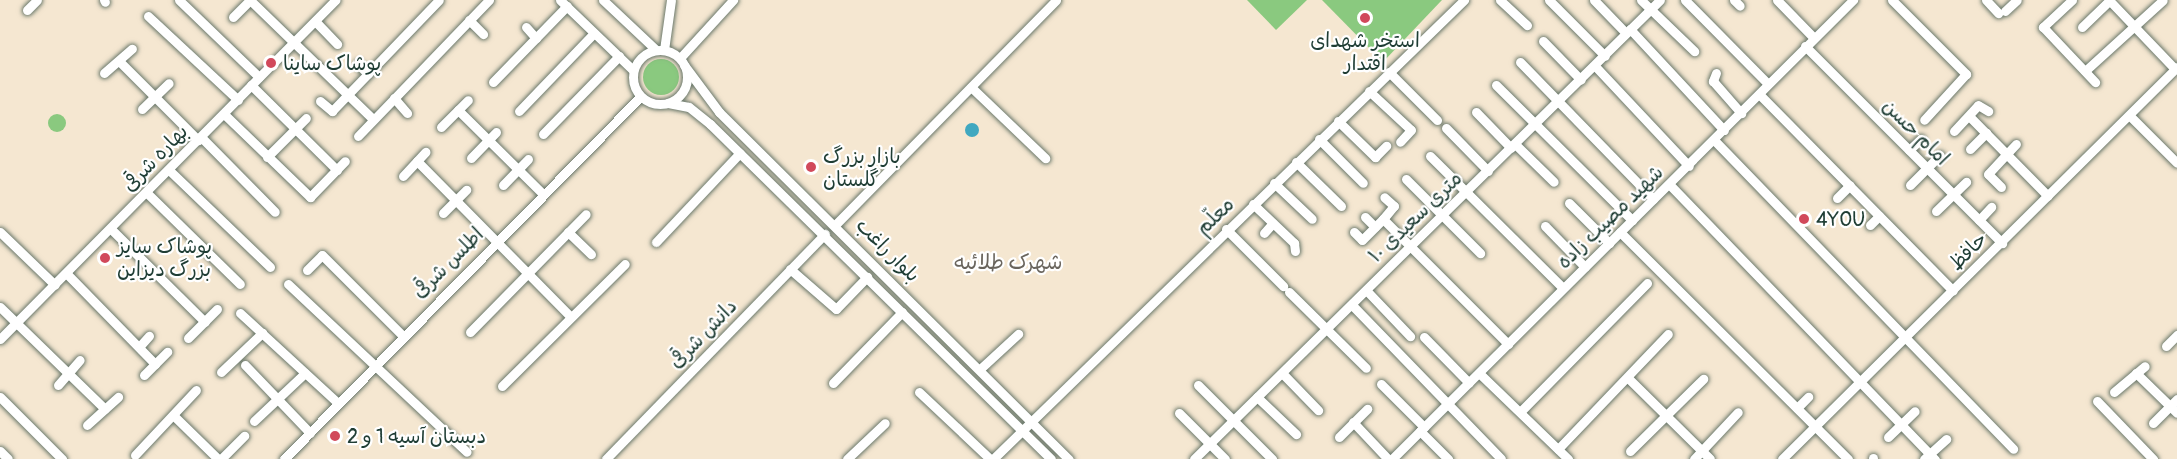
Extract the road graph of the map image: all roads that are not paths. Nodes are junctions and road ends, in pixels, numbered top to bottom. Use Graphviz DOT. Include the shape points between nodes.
graph roads {
  1 [pos="37,0"];
  2 [pos="179,0"];
  3 [pos="250,0"];
  4 [pos="335,0"];
  5 [pos="439,0"];
  6 [pos="489,0"];
  7 [pos="603,0"];
  8 [pos="671,0"];
  9 [pos="733,0"];
  10 [pos="1056,0"];
  11 [pos="1464,0"];
  12 [pos="1500,0"];
  13 [pos="1549,0"];
  14 [pos="1594,0"];
  15 [pos="1641,0"];
  16 [pos="1660,0"];
  17 [pos="1685,0"];
  18 [pos="1777,0"];
  19 [pos="1892,0"];
  20 [pos="1986,0"];
  21 [pos="2017,0"];
  22 [pos="2072,0"];
  23 [pos="2109,0"];
  24 [pos="2163,0"];
  25 [pos="1851,1"];
  26 [pos="563,3"];
  27 [pos="1650,9"];
  28 [pos="27,10"];
  29 [pos="148,16"];
  30 [pos="233,16"];
  31 [pos="469,20"];
  32 [pos="315,21"];
  33 [pos="1527,25"];
  34 [pos="526,27"];
  35 [pos="2082,27"];
  36 [pos="2134,27"];
  37 [pos="1628,31"];
  38 [pos="594,33"];
  39 [pos="483,34"];
  40 [pos="536,38"];
  41 [pos="1814,38"];
  42 [pos="1543,41"];
  43 [pos="294,42"];
  44 [pos="337,44"];
  45 [pos="1805,46"];
  46 [pos="132,50"];
  47 [pos="660,50"];
  48 [pos="1694,51"];
  49 [pos="619,56"];
  50 [pos="1605,56"];
  51 [pos="119,61"];
  52 [pos="682,62"];
  53 [pos="1520,63"];
  54 [pos="358,64"];
  55 [pos="1595,66"];
  56 [pos="2176,68"];
  57 [pos="633,70"];
  58 [pos="2085,71"];
  59 [pos="1389,72"];
  60 [pos="104,73"];
  61 [pos="368,74"];
  62 [pos="1716,74"];
  63 [pos="259,77"];
  64 [pos="1581,80"];
  65 [pos="493,82"];
  66 [pos="2095,82"];
  67 [pos="170,83"];
  68 [pos="1768,84"];
  69 [pos="251,86"];
  70 [pos="1497,86"];
  71 [pos="971,87"];
  72 [pos="1370,91"];
  73 [pos="1759,94"];
  74 [pos="348,95"];
  75 [pos="155,97"];
  76 [pos="640,97"];
  77 [pos="394,98"];
  78 [pos="238,99"];
  79 [pos="468,100"];
  80 [pos="320,101"];
  81 [pos="1558,102"];
  82 [pos="668,103"];
  83 [pos="142,109"];
  84 [pos="458,110"];
  85 [pos="519,111"];
  86 [pos="1988,111"];
  87 [pos="1476,112"];
  88 [pos="407,113"];
  89 [pos="1741,113"];
  90 [pos="224,114"];
  91 [pos="1969,116"];
  92 [pos="2130,116"];
  93 [pos="306,118"];
  94 [pos="373,119"];
  95 [pos="1437,120"];
  96 [pos="1924,120"];
  97 [pos="1338,122"];
  98 [pos="1535,125"];
  99 [pos="441,127"];
  100 [pos="295,128"];
  101 [pos="1446,128"];
  102 [pos="1724,130"];
  103 [pos="496,132"];
  104 [pos="1954,132"];
  105 [pos="1986,133"];
  106 [pos="543,134"];
  107 [pos="358,136"];
  108 [pos="200,138"];
  109 [pos="1922,139"];
  110 [pos="488,140"];
  111 [pos="1319,140"];
  112 [pos="1714,140"];
  113 [pos="1400,142"];
  114 [pos="2016,144"];
  115 [pos="1386,146"];
  116 [pos="1513,146"];
  117 [pos="1970,149"];
  118 [pos="1909,150"];
  119 [pos="425,152"];
  120 [pos="740,153"];
  121 [pos="2006,154"];
  122 [pos="1940,155"];
  123 [pos="1430,156"];
  124 [pos="267,157"];
  125 [pos="471,158"];
  126 [pos="1045,158"];
  127 [pos="528,159"];
  128 [pos="345,161"];
  129 [pos="417,161"];
  130 [pos="1296,162"];
  131 [pos="2177,163"];
  132 [pos="1689,166"];
  133 [pos="1927,168"];
  134 [pos="169,170"];
  135 [pos="337,170"];
  136 [pos="518,170"];
  137 [pos="1488,171"];
  138 [pos="403,176"];
  139 [pos="1406,179"];
  140 [pos="1554,182"];
  141 [pos="1966,182"];
  142 [pos="1274,183"];
  143 [pos="1363,183"];
  144 [pos="1669,183"];
  145 [pos="503,185"];
  146 [pos="1850,185"];
  147 [pos="1910,185"];
  148 [pos="2001,187"];
  149 [pos="466,190"];
  150 [pos="1467,192"];
  151 [pos="147,193"];
  152 [pos="543,194"];
  153 [pos="1953,195"];
  154 [pos="2048,196"];
  155 [pos="1384,197"];
  156 [pos="456,198"];
  157 [pos="1838,198"];
  158 [pos="1653,199"];
  159 [pos="1569,203"];
  160 [pos="1253,204"];
  161 [pos="1341,206"];
  162 [pos="1991,207"];
  163 [pos="1936,211"];
  164 [pos="275,212"];
  165 [pos="443,213"];
  166 [pos="586,214"];
  167 [pos="1442,216"];
  168 [pos="1879,216"];
  169 [pos="1365,217"];
  170 [pos="1312,219"];
  171 [pos="1383,219"];
  172 [pos="1632,220"];
  173 [pos="1979,220"];
  174 [pos="1273,223"];
  175 [pos="836,224"];
  176 [pos="1545,225"];
  177 [pos="1870,225"];
  178 [pos="1375,227"];
  179 [pos="111,229"];
  180 [pos="1226,229"];
  181 [pos="1620,231"];
  182 [pos="0,232"];
  183 [pos="568,232"];
  184 [pos="1354,232"];
  185 [pos="1264,233"];
  186 [pos="825,234"];
  187 [pos="496,241"];
  188 [pos="656,242"];
  189 [pos="1609,243"];
  190 [pos="2002,243"];
  191 [pos="1411,246"];
  192 [pos="1295,251"];
  193 [pos="1480,253"];
  194 [pos="591,254"];
  195 [pos="625,264"];
  196 [pos="270,267"];
  197 [pos="1584,267"];
  198 [pos="790,269"];
  199 [pos="307,270"];
  200 [pos="528,273"];
  201 [pos="67,274"];
  202 [pos="867,277"];
  203 [pos="1647,283"];
  204 [pos="240,284"];
  205 [pos="288,284"];
  206 [pos="55,285"];
  207 [pos="1563,288"];
  208 [pos="1366,290"];
  209 [pos="1953,291"];
  210 [pos="1352,304"];
  211 [pos="0,307"];
  212 [pos="217,309"];
  213 [pos="902,312"];
  214 [pos="240,313"];
  215 [pos="571,317"];
  216 [pos="205,321"];
  217 [pos="16,323"];
  218 [pos="1327,329"];
  219 [pos="470,332"];
  220 [pos="262,333"];
  221 [pos="1018,334"];
  222 [pos="1668,334"];
  223 [pos="402,335"];
  224 [pos="2177,335"];
  225 [pos="149,336"];
  226 [pos="1410,336"];
  227 [pos="1424,337"];
  228 [pos="1906,337"];
  229 [pos="188,338"];
  230 [pos="0,339"];
  231 [pos="1508,344"];
  232 [pos="2166,346"];
  233 [pos="139,347"];
  234 [pos="167,352"];
  235 [pos="80,360"];
  236 [pos="155,364"];
  237 [pos="245,365"];
  238 [pos="375,365"];
  239 [pos="2145,366"];
  240 [pos="1366,368"];
  241 [pos="980,369"];
  242 [pos="221,372"];
  243 [pos="304,373"];
  244 [pos="1282,373"];
  245 [pos="1479,373"];
  246 [pos="2136,373"];
  247 [pos="68,374"];
  248 [pos="144,375"];
  249 [pos="1628,378"];
  250 [pos="1703,379"];
  251 [pos="833,382"];
  252 [pos="1469,383"];
  253 [pos="1859,383"];
  254 [pos="1382,384"];
  255 [pos="58,385"];
  256 [pos="1198,385"];
  257 [pos="502,386"];
  258 [pos="196,390"];
  259 [pos="919,392"];
  260 [pos="2115,392"];
  261 [pos="118,397"];
  262 [pos="1257,397"];
  263 [pos="1808,397"];
  264 [pos="0,398"];
  265 [pos="276,399"];
  266 [pos="2097,401"];
  267 [pos="338,403"];
  268 [pos="1447,405"];
  269 [pos="2175,406"];
  270 [pos="1797,408"];
  271 [pos="105,409"];
  272 [pos="1367,409"];
  273 [pos="1318,410"];
  274 [pos="1915,411"];
  275 [pos="1520,412"];
  276 [pos="1738,412"];
  277 [pos="1179,413"];
  278 [pos="173,415"];
  279 [pos="1666,415"];
  280 [pos="1233,420"];
  281 [pos="254,421"];
  282 [pos="1032,421"];
  283 [pos="1353,422"];
  284 [pos="885,423"];
  285 [pos="2153,423"];
  286 [pos="87,425"];
  287 [pos="1901,425"];
  288 [pos="1815,426"];
  289 [pos="1021,429"];
  290 [pos="1422,429"];
  291 [pos="310,433"];
  292 [pos="1296,434"];
  293 [pos="244,436"];
  294 [pos="1339,436"];
  295 [pos="1888,437"];
  296 [pos="1946,439"];
  297 [pos="1210,444"];
  298 [pos="1558,449"];
  299 [pos="2013,449"];
  300 [pos="0,451"];
  301 [pos="1630,451"];
  302 [pos="1702,451"];
  303 [pos="467,452"];
  304 [pos="135,455"];
  305 [pos="1929,457"];
  306 [pos="849,458"];
  307 [pos="8,459"];
  308 [pos="62,459"];
  309 [pos="219,459"];
  310 [pos="284,459"];
  311 [pos="606,459"];
  312 [pos="991,459"];
  313 [pos="1051,459"];
  314 [pos="1069,459"];
  315 [pos="1194,459"];
  316 [pos="1225,459"];
  317 [pos="1272,459"];
  318 [pos="1390,459"];
  319 [pos="1448,459"];
  320 [pos="1501,459"];
  321 [pos="1568,459"];
  322 [pos="1694,459"];
  323 [pos="1710,459"];
  324 [pos="1782,459"];
  325 [pos="1848,459"];
  326 [pos="2153,459"];
  1 -- 28 [label="street"];
  2 -- 63 [label="street"];
  3 -- 30 [label="street"];
  3 -- 43 [label="street"];
  4 -- 32 [label="street, بهاره شرقی"];
  5 -- 61 [label="street"];
  6 -- 31 [label="street"];
  7 -- 47 [label="street"];
  8 -- 47 [label="street"];
  9 -- 52 [label="street"];
  10 -- 71 [label="street"];
  11 -- 59 [label="street, معلّم"];
  12 -- 33 [label="street"];
  13 -- 50 [label="street"];
  14 -- 37 [label="street"];
  15 -- 27 [label="street"];
  16 -- 27 [label="street, ۱۰ متری سعیدی"];
  17 -- 68 [label="street"];
  18 -- 41 [label="street"];
  19 -- 96 [label="street" via="1966,74"];
  20 -- 21 [label="street" via="2002,12"];
  22 -- 58 [label="street" via="2043,27"];
  23 -- 35 [label="street"];
  23 -- 36 [label="street"];
  24 -- 36 [label="street"];
  25 -- 41 [label="street, شهید مصیب زاده"];
  26 -- 38 [label="street"];
  26 -- 40 [label="street"];
  27 -- 37 [label="street, ۱۰ متری سعیدی"];
  27 -- 48 [label="street"];
  29 -- 78 [label="street"];
  31 -- 39 [label="street"];
  31 -- 77 [label="street"];
  32 -- 43 [label="street, بهاره شرقی"];
  32 -- 44 [label="street"];
  34 -- 40 [label="street"];
  36 -- 56 [label="street"];
  36 -- 58 [label="street"];
  37 -- 50 [label="street, ۱۰ متری سعیدی"];
  37 -- 102 [label="street"];
  38 -- 49 [label="street"];
  38 -- 85 [label="street"];
  40 -- 65 [label="street"];
  41 -- 45 [label="street, شهید مصیب زاده"];
  42 -- 64 [label="street"];
  43 -- 63 [label="street, بهاره شرقی"];
  43 -- 74 [label="street"];
  45 -- 68 [label="street, شهید مصیب زاده"];
  45 -- 118 [label="street, امام حسن"];
  46 -- 51 [label="street"];
  47 -- 52 [label="street"];
  47 -- 57 [label="street" via="642,56"];
  49 -- 57 [label="street"];
  49 -- 106 [label="street"];
  50 -- 55 [label="street, ۱۰ متری سعیدی"];
  51 -- 60 [label="street"];
  51 -- 75 [label="street"];
  52 -- 82 [label="street" via="683,92"];
  52 -- 175 [label="street, بلوار راغب" via="719,112"];
  53 -- 81 [label="street"];
  54 -- 61 [label="street"];
  55 -- 64 [label="street, ۱۰ متری سعیدی"];
  55 -- 132 [label="street"];
  56 -- 92 [label="street, حافظ"];
  57 -- 76 [label="street"];
  58 -- 66 [label="street"];
  59 -- 72 [label="street, معلّم"];
  59 -- 95 [label="street"];
  61 -- 74 [label="street"];
  62 -- 89 [label="street" via="1712,80"];
  63 -- 69 [label="street, بهاره شرقی"];
  64 -- 81 [label="street, ۱۰ متری سعیدی"];
  67 -- 75 [label="street"];
  68 -- 73 [label="street, شهید مصیب زاده"];
  69 -- 78 [label="street, بهاره شرقی"];
  69 -- 100 [label="street"];
  70 -- 98 [label="street"];
  71 -- 126 [label="street"];
  71 -- 175 [label="street"];
  72 -- 97 [label="street, معلّم"];
  72 -- 113 [label="street" via="1411,130"];
  73 -- 89 [label="street, شهید مصیب زاده"];
  73 -- 146 [label="street"];
  74 -- 80 [label="street" via="332,111"];
  74 -- 94 [label="street"];
  75 -- 83 [label="street"];
  75 -- 108 [label="street"];
  76 -- 82 [label="street"];
  76 -- 152 [label="street, اطلس شرقی"];
  77 -- 88 [label="street"];
  77 -- 94 [label="street"];
  78 -- 90 [label="street, بهاره شرقی"];
  79 -- 84 [label="street"];
  81 -- 98 [label="street, ۱۰ متری سعیدی"];
  81 -- 158 [label="street"];
  82 -- 120 [label="street, بلوار راغب" via="694,110"];
  84 -- 99 [label="street"];
  84 -- 110 [label="street"];
  86 -- 91 [label="street" via="1979,105"];
  87 -- 116 [label="street"];
  89 -- 102 [label="street, شهید مصیب زاده"];
  90 -- 108 [label="street, بهاره شرقی"];
  90 -- 124 [label="street"];
  91 -- 104 [label="street"];
  91 -- 105 [label="street"];
  92 -- 131 [label="street"];
  92 -- 154 [label="street, حافظ"];
  93 -- 100 [label="street"];
  94 -- 107 [label="street"];
  97 -- 111 [label="street, معلّم"];
  97 -- 115 [label="street" via="1375,158"];
  98 -- 116 [label="street, ۱۰ متری سعیدی"];
  98 -- 172 [label="street"];
  100 -- 124 [label="street"];
  100 -- 135 [label="street"];
  101 -- 137 [label="street"];
  102 -- 112 [label="street, شهید مصیب زاده"];
  103 -- 110 [label="street"];
  105 -- 117 [label="street"];
  105 -- 121 [label="street"];
  108 -- 134 [label="street, بهاره شرقی"];
  108 -- 164 [label="street"];
  109 -- 118 [label="street"];
  110 -- 125 [label="street"];
  110 -- 136 [label="street"];
  111 -- 130 [label="street, معلّم"];
  111 -- 143 [label="street"];
  112 -- 132 [label="street, شهید مصیب زاده"];
  112 -- 228 [label="street"];
  114 -- 121 [label="street"];
  116 -- 137 [label="street, ۱۰ متری سعیدی"];
  116 -- 140 [label="street"];
  118 -- 133 [label="street, امام حسن"];
  119 -- 129 [label="street"];
  120 -- 186 [label="street, بلوار راغب"];
  120 -- 188 [label="street"];
  121 -- 148 [label="street" via="1988,174"];
  121 -- 154 [label="street"];
  122 -- 133 [label="street"];
  123 -- 150 [label="street"];
  124 -- 135 [label="street" via="310,197"];
  127 -- 136 [label="street"];
  128 -- 135 [label="street"];
  129 -- 138 [label="street"];
  129 -- 156 [label="street"];
  130 -- 142 [label="street, معلّم"];
  130 -- 161 [label="street"];
  132 -- 144 [label="street, شهید مصیب زاده"];
  133 -- 147 [label="street"];
  133 -- 153 [label="street, امام حسن"];
  134 -- 151 [label="street, بهاره شرقی"];
  134 -- 196 [label="street"];
  136 -- 145 [label="street"];
  136 -- 152 [label="street"];
  137 -- 150 [label="street, ۱۰ متری سعیدی"];
  139 -- 167 [label="street"];
  141 -- 153 [label="street"];
  142 -- 160 [label="street, معلّم"];
  142 -- 170 [label="street"];
  144 -- 158 [label="street, شهید مصیب زاده"];
  144 -- 253 [label="street"];
  146 -- 157 [label="street"];
  146 -- 168 [label="street"];
  149 -- 156 [label="street"];
  150 -- 167 [label="street, ۱۰ متری سعیدی"];
  150 -- 207 [label="street"];
  151 -- 179 [label="street, بهاره شرقی"];
  151 -- 204 [label="street"];
  152 -- 187 [label="street, اطلس شرقی"];
  153 -- 163 [label="street"];
  153 -- 173 [label="street, امام حسن"];
  154 -- 190 [label="street, حافظ"];
  155 -- 171 [label="street" via="1394,206"];
  156 -- 165 [label="street"];
  156 -- 187 [label="street"];
  158 -- 172 [label="street, شهید مصیب زاده"];
  159 -- 189 [label="street"];
  160 -- 174 [label="street"];
  160 -- 180 [label="street, معلّم"];
  162 -- 173 [label="street"];
  166 -- 183 [label="street"];
  167 -- 191 [label="street, ۱۰ متری سعیدی"];
  167 -- 193 [label="street"];
  168 -- 177 [label="street"];
  168 -- 209 [label="street"];
  169 -- 178 [label="street"];
  171 -- 178 [label="street"];
  171 -- 191 [label="street"];
  172 -- 181 [label="street, شهید مصیب زاده"];
  173 -- 190 [label="street, امام حسن"];
  174 -- 185 [label="street"];
  174 -- 192 [label="street" via="1294,243"];
  175 -- 241 [label="street, بلوار راغب"];
  176 -- 197 [label="street"];
  178 -- 184 [label="street" via="1362,240"];
  179 -- 201 [label="street, بهاره شرقی"];
  179 -- 216 [label="street"];
  180 -- 218 [label="street"];
  180 -- 282 [label="street, معلّم"];
  181 -- 189 [label="street, شهید مصیب زاده"];
  181 -- 270 [label="street"];
  182 -- 206 [label="street"];
  183 -- 194 [label="street"];
  183 -- 200 [label="street"];
  186 -- 198 [label="street, دانش شرقی"];
  186 -- 202 [label="street, بلوار راغب"];
  187 -- 200 [label="street"];
  187 -- 223 [label="street, اطلس شرقی"];
  189 -- 197 [label="street, شهید مصیب زاده"];
  190 -- 209 [label="street, حافظ"];
  191 -- 208 [label="street, ۱۰ متری سعیدی"];
  191 -- 231 [label="street"];
  195 -- 215 [label="street"];
  197 -- 207 [label="street, شهید مصیب زاده"];
  198 -- 202 [label="street" via="836,309"];
  198 -- 311 [label="street, دانش شرقی"];
  199 -- 223 [label="street" via="322,255"];
  200 -- 215 [label="street"];
  200 -- 219 [label="street"];
  201 -- 206 [label="street, بهاره شرقی"];
  201 -- 233 [label="street"];
  202 -- 213 [label="street, بلوار راغب"];
  203 -- 275 [label="street"];
  205 -- 238 [label="street"];
  206 -- 217 [label="street, بهاره شرقی"];
  207 -- 231 [label="street, شهید مصیب زاده"];
  208 -- 210 [label="street, ۱۰ متری سعیدی"];
  208 -- 226 [label="street"];
  209 -- 228 [label="street, حافظ"];
  210 -- 218 [label="street, ۱۰ متری سعیدی"];
  210 -- 268 [label="street"];
  211 -- 217 [label="street"];
  212 -- 216 [label="street"];
  213 -- 251 [label="street"];
  213 -- 289 [label="street, بلوار راغب"];
  214 -- 220 [label="street"];
  215 -- 257 [label="street"];
  216 -- 229 [label="street"];
  217 -- 230 [label="street, بهاره شرقی"];
  217 -- 247 [label="street"];
  218 -- 240 [label="street"];
  218 -- 244 [label="street, ۱۰ متری سعیدی"];
  220 -- 242 [label="street"];
  220 -- 243 [label="street"];
  221 -- 241 [label="street"];
  222 -- 249 [label="street"];
  223 -- 238 [label="street, اطلس شرقی"];
  224 -- 232 [label="street"];
  225 -- 233 [label="street"];
  227 -- 252 [label="street"];
  228 -- 253 [label="street, حافظ"];
  228 -- 299 [label="street"];
  231 -- 245 [label="street, شهید مصیب زاده"];
  233 -- 236 [label="street"];
  234 -- 236 [label="street"];
  235 -- 247 [label="street"];
  236 -- 248 [label="street"];
  237 -- 265 [label="street"];
  238 -- 267 [label="street, اطلس شرقی"];
  238 -- 303 [label="street"];
  239 -- 246 [label="street"];
  241 -- 282 [label="street, بلوار راغب"];
  243 -- 265 [label="street"];
  243 -- 267 [label="street"];
  244 -- 262 [label="street, ۱۰ متری سعیدی"];
  244 -- 273 [label="street"];
  245 -- 252 [label="street, شهید مصیب زاده"];
  245 -- 275 [label="street"];
  246 -- 260 [label="street"];
  246 -- 269 [label="street"];
  247 -- 255 [label="street"];
  247 -- 271 [label="street"];
  249 -- 279 [label="street"];
  249 -- 298 [label="street"];
  250 -- 279 [label="street"];
  252 -- 268 [label="street, شهید مصیب زاده"];
  253 -- 287 [label="street"];
  253 -- 288 [label="street, حافظ"];
  254 -- 290 [label="street"];
  256 -- 280 [label="street"];
  258 -- 278 [label="street"];
  259 -- 312 [label="street"];
  261 -- 271 [label="street"];
  262 -- 280 [label="street, ۱۰ متری سعیدی"];
  262 -- 292 [label="street"];
  263 -- 270 [label="street"];
  264 -- 308 [label="street"];
  265 -- 281 [label="street"];
  265 -- 291 [label="street"];
  266 -- 326 [label="street"];
  267 -- 291 [label="street, اطلس شرقی"];
  268 -- 290 [label="street, شهید مصیب زاده"];
  268 -- 320 [label="street"];
  269 -- 285 [label="street"];
  270 -- 288 [label="street"];
  271 -- 286 [label="street"];
  272 -- 283 [label="street"];
  274 -- 287 [label="street"];
  275 -- 298 [label="street"];
  276 -- 302 [label="street"];
  277 -- 297 [label="street"];
  278 -- 304 [label="street"];
  278 -- 309 [label="street"];
  279 -- 301 [label="street"];
  279 -- 302 [label="street"];
  280 -- 297 [label="street, ۱۰ متری سعیدی"];
  280 -- 317 [label="street"];
  282 -- 289 [label="street, معلّم"];
  282 -- 314 [label="street, بلوار راغب"];
  283 -- 294 [label="street"];
  283 -- 318 [label="street"];
  284 -- 306 [label="street"];
  287 -- 295 [label="street"];
  287 -- 305 [label="street"];
  288 -- 324 [label="street, حافظ"];
  288 -- 325 [label="street"];
  289 -- 312 [label="street, معلّم"];
  289 -- 313 [label="street, بلوار راغب"];
  290 -- 318 [label="street, شهید مصیب زاده"];
  290 -- 319 [label="street"];
  291 -- 310 [label="street, اطلس شرقی"];
  293 -- 309 [label="street"];
  296 -- 305 [label="street"];
  297 -- 315 [label="street, ۱۰ متری سعیدی"];
  297 -- 316 [label="street"];
  298 -- 321 [label="street"];
  300 -- 307 [label="street"];
  302 -- 322 [label="street"];
  302 -- 323 [label="street"];
}
